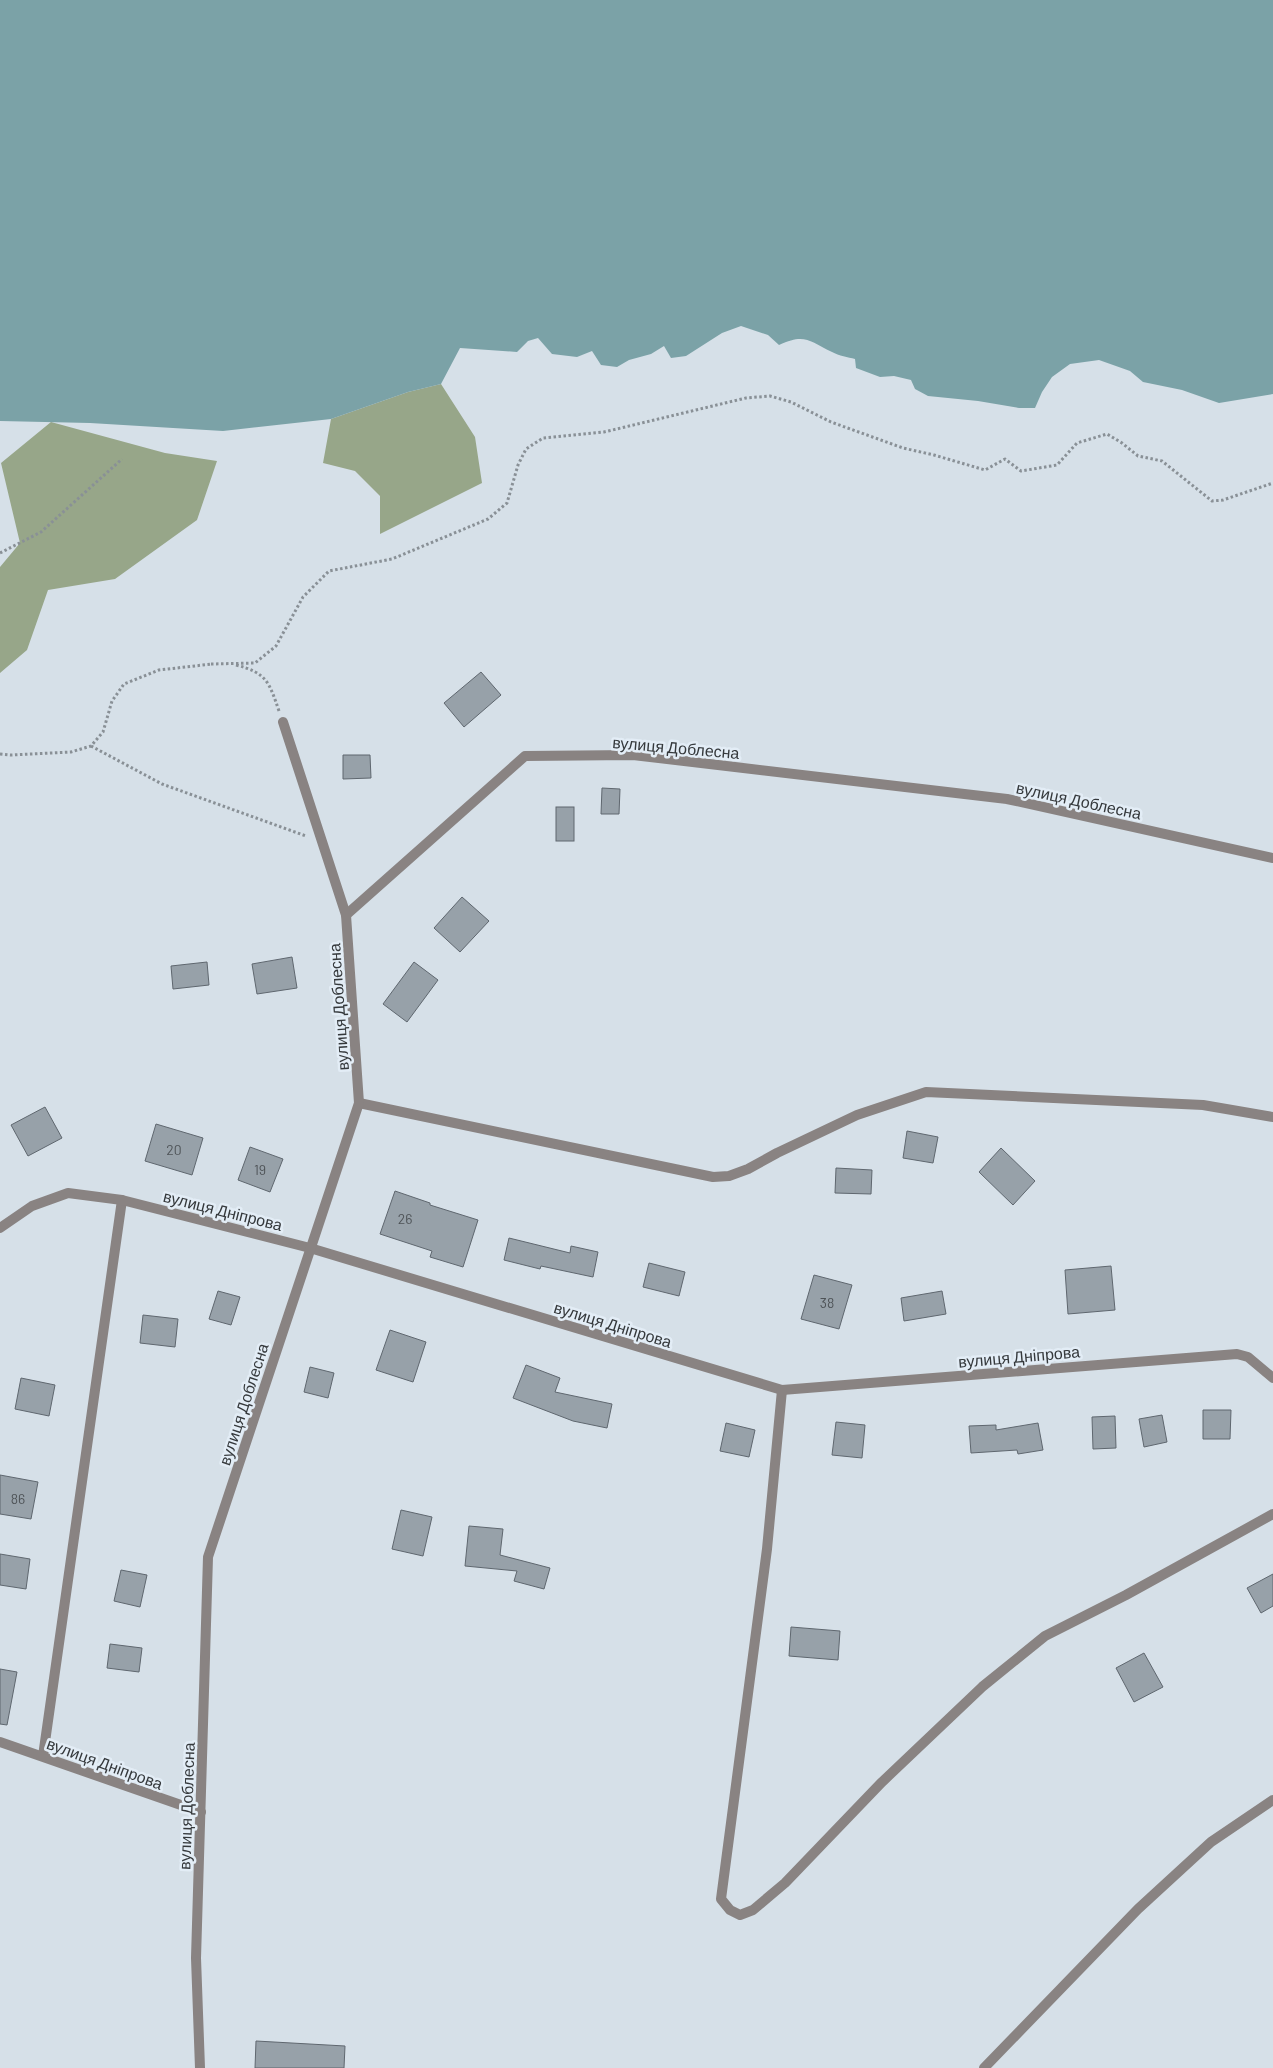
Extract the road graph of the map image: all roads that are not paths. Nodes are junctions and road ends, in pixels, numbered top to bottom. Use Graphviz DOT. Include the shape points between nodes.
graph roads {
  1 [pos="283,722"];
  2 [pos="1273,858"];
  3 [pos="346,915"];
  4 [pos="359,1103"];
  5 [pos="1273,1117"];
  6 [pos="122,1200"];
  7 [pos="0,1228"];
  8 [pos="310,1248"];
  9 [pos="1273,1378"];
  10 [pos="782,1390"];
  11 [pos="1273,1514"];
  12 [pos="0,1742"];
  13 [pos="43,1756"];
  14 [pos="1273,1800"];
  15 [pos="201,1812"];
  16 [pos="200,2068"];
  17 [pos="984,2068"];
  1 -- 3 [label="street"];
  2 -- 3 [label="street, вулиця Доблесна" via="1007,799 633,755 525,756"];
  3 -- 4 [label="street, вулиця Доблесна"];
  4 -- 5 [label="street" via="713,1177 729,1176 748,1169 857,1115 926,1092 1203,1106"];
  4 -- 8 [label="street, вулиця Доблесна"];
  6 -- 7 [label="street, вулиця Дніпрова" via="68,1193 32,1206"];
  6 -- 8 [label="street, вулиця Дніпрова"];
  6 -- 13 [label="street"];
  8 -- 10 [label="street, вулиця Дніпрова"];
  8 -- 15 [label="street, вулиця Доблесна" via="208,1557"];
  9 -- 10 [label="street, вулиця Дніпрова" via="1248,1357 1236,1354"];
  10 -- 11 [label="street" via="767,1549 721,1899 730,1910 740,1915 753,1910 785,1883 882,1782 975,1694 1045,1636"];
  12 -- 13 [label="street, вулиця Дніпрова"];
  13 -- 15 [label="street, вулиця Дніпрова"];
  14 -- 17 [label="street" via="1211,1842 1138,1908"];
  15 -- 16 [label="street, вулиця Доблесна" via="196,1958"];
}
